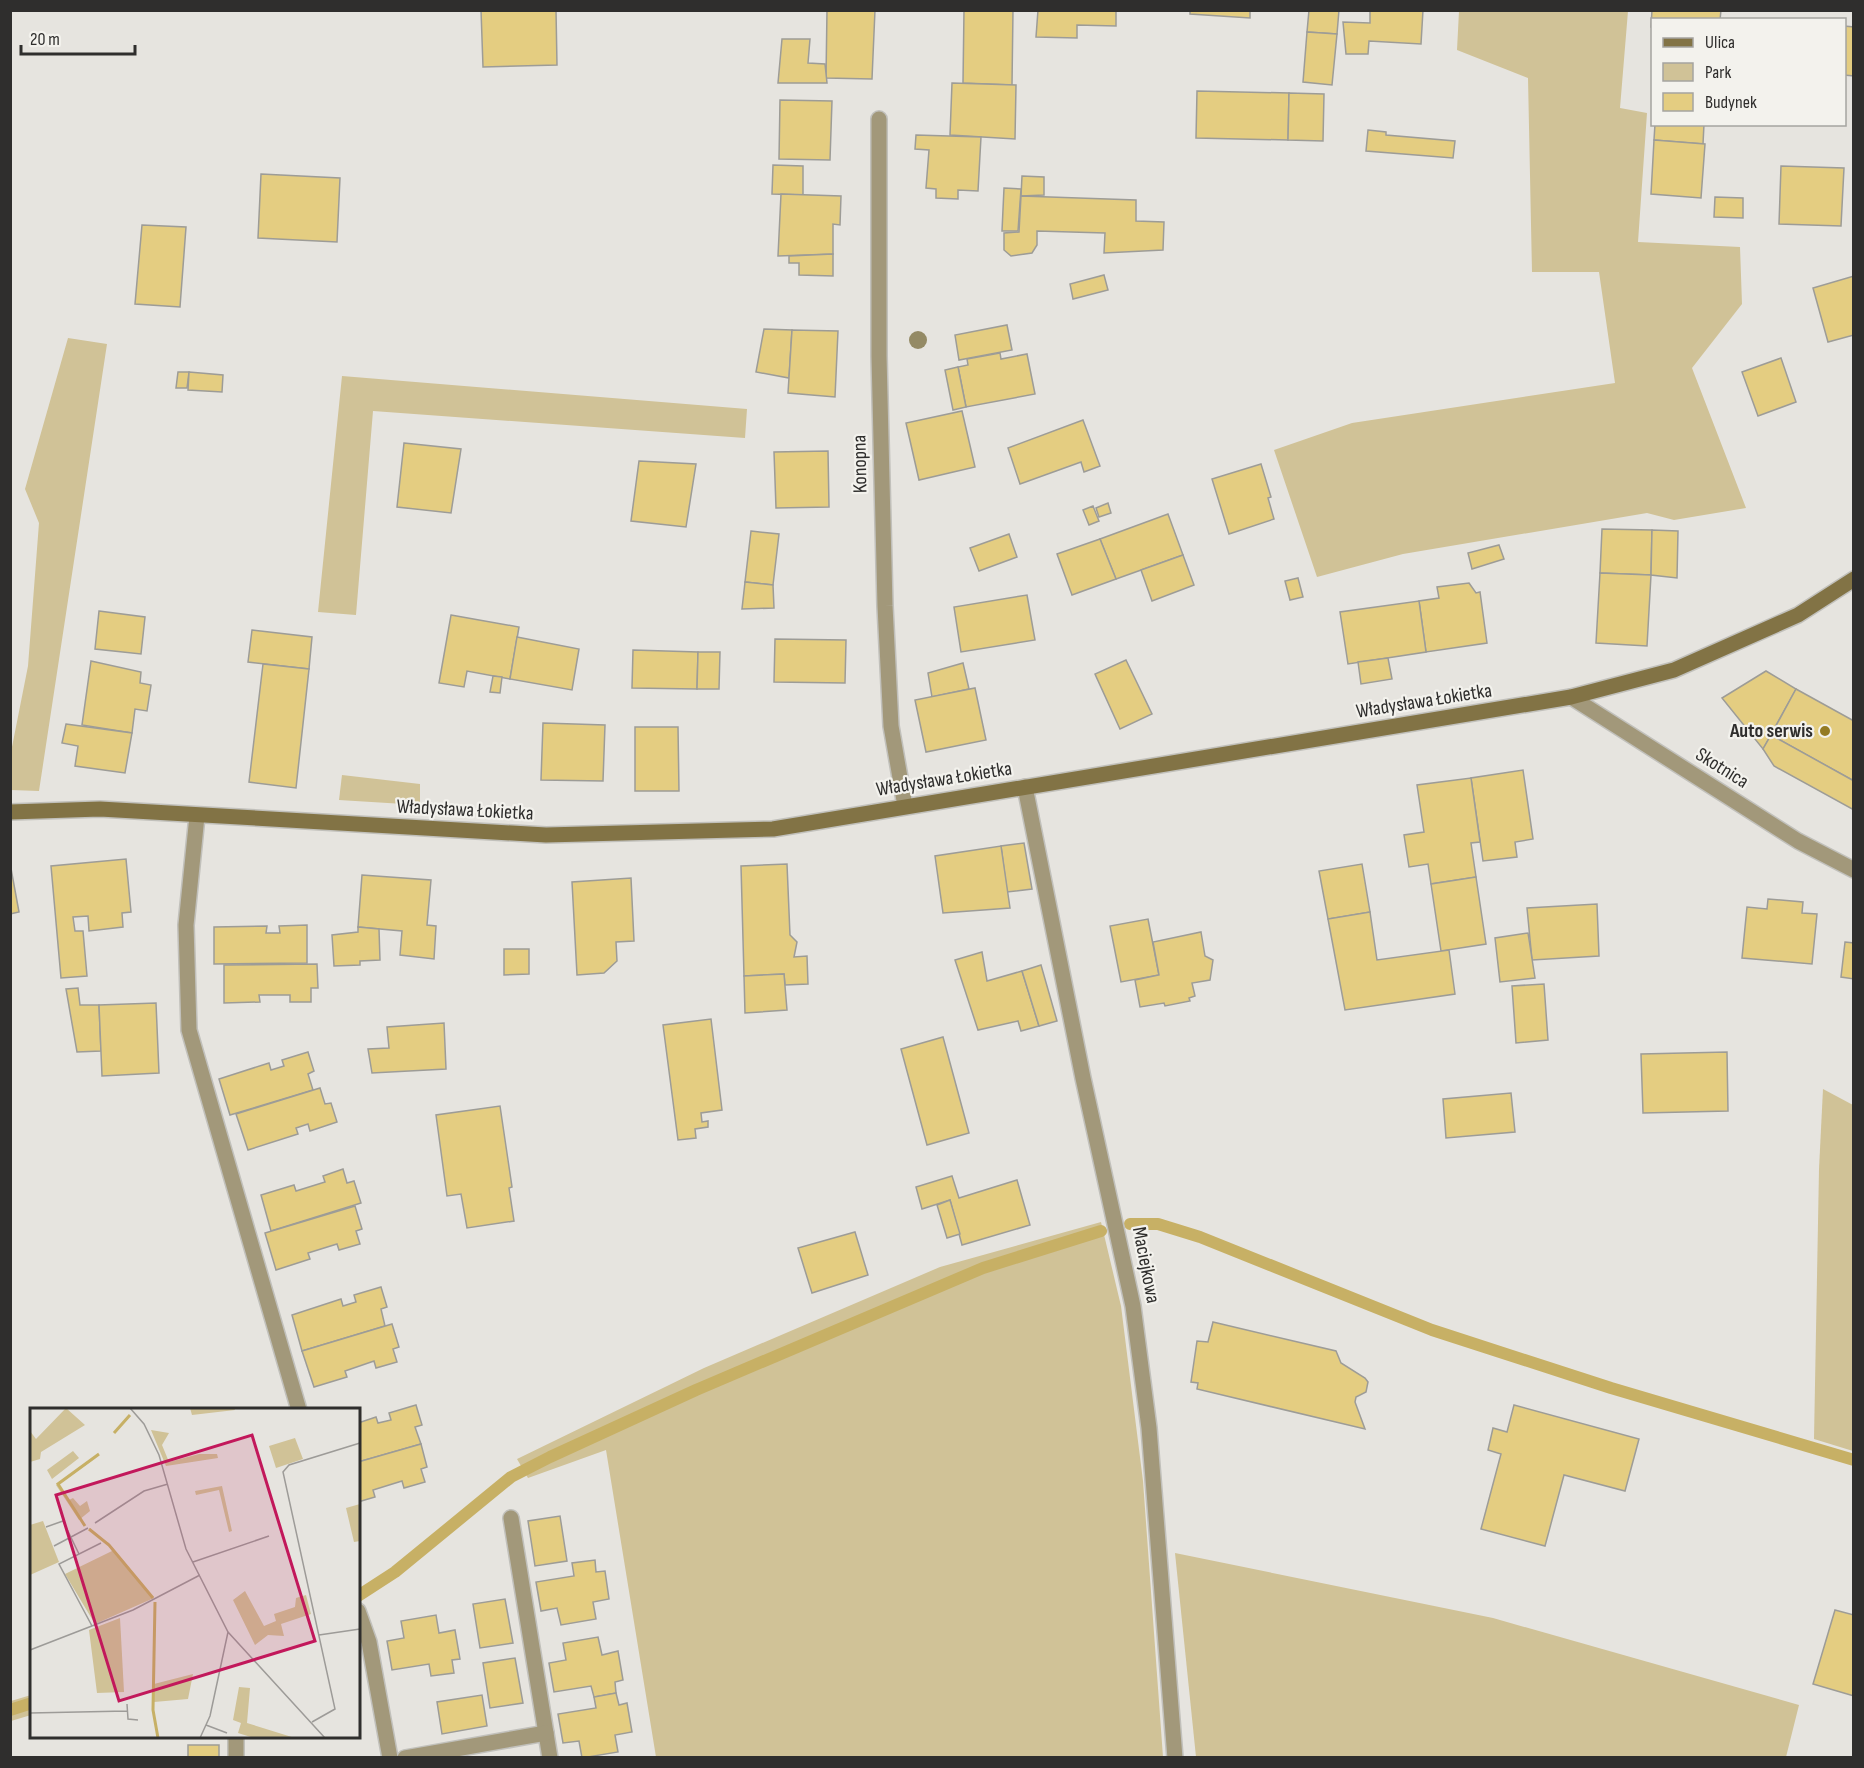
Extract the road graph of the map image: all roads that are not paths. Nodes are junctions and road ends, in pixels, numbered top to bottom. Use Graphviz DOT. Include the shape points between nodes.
graph roads {
  1 [pos="879,119"];
  2 [pos="1854,579"];
  3 [pos="1571,697"];
  4 [pos="1025,787"];
  5 [pos="905,806"];
  6 [pos="10,812"];
  7 [pos="197,816"];
  8 [pos="1854,870"];
  9 [pos="297,1408"];
  10 [pos="511,1518"];
  11 [pos="360,1617"];
  12 [pos="546,1733"];
  13 [pos="236,1738"];
  14 [pos="236,1758"];
  15 [pos="390,1758"];
  16 [pos="405,1758"];
  17 [pos="550,1758"];
  18 [pos="1175,1758"];
  1 -- 5 [label="street, Konopna" via="885,594 891,726"];
  2 -- 3 [label="street, Władysława Łokietka" via="1798,615 1674,670"];
  3 -- 4 [label="street, Władysława Łokietka"];
  3 -- 8 [label="street, Skotnica" via="1798,841"];
  4 -- 5 [label="street, Władysława Łokietka"];
  4 -- 18 [label="street, Maciejkowa" via="1133,1306 1149,1428"];
  5 -- 7 [label="street, Władysława Łokietka" via="773,829 546,835"];
  6 -- 7 [label="street, Władysława Łokietka" via="100,809"];
  7 -- 9 [label="street" via="186,925 189,1030"];
  10 -- 12 [label="street"];
  11 -- 15 [label="street" via="369,1642"];
  12 -- 16 [label="street"];
  12 -- 17 [label="street"];
  13 -- 14 [label="street"];
}
